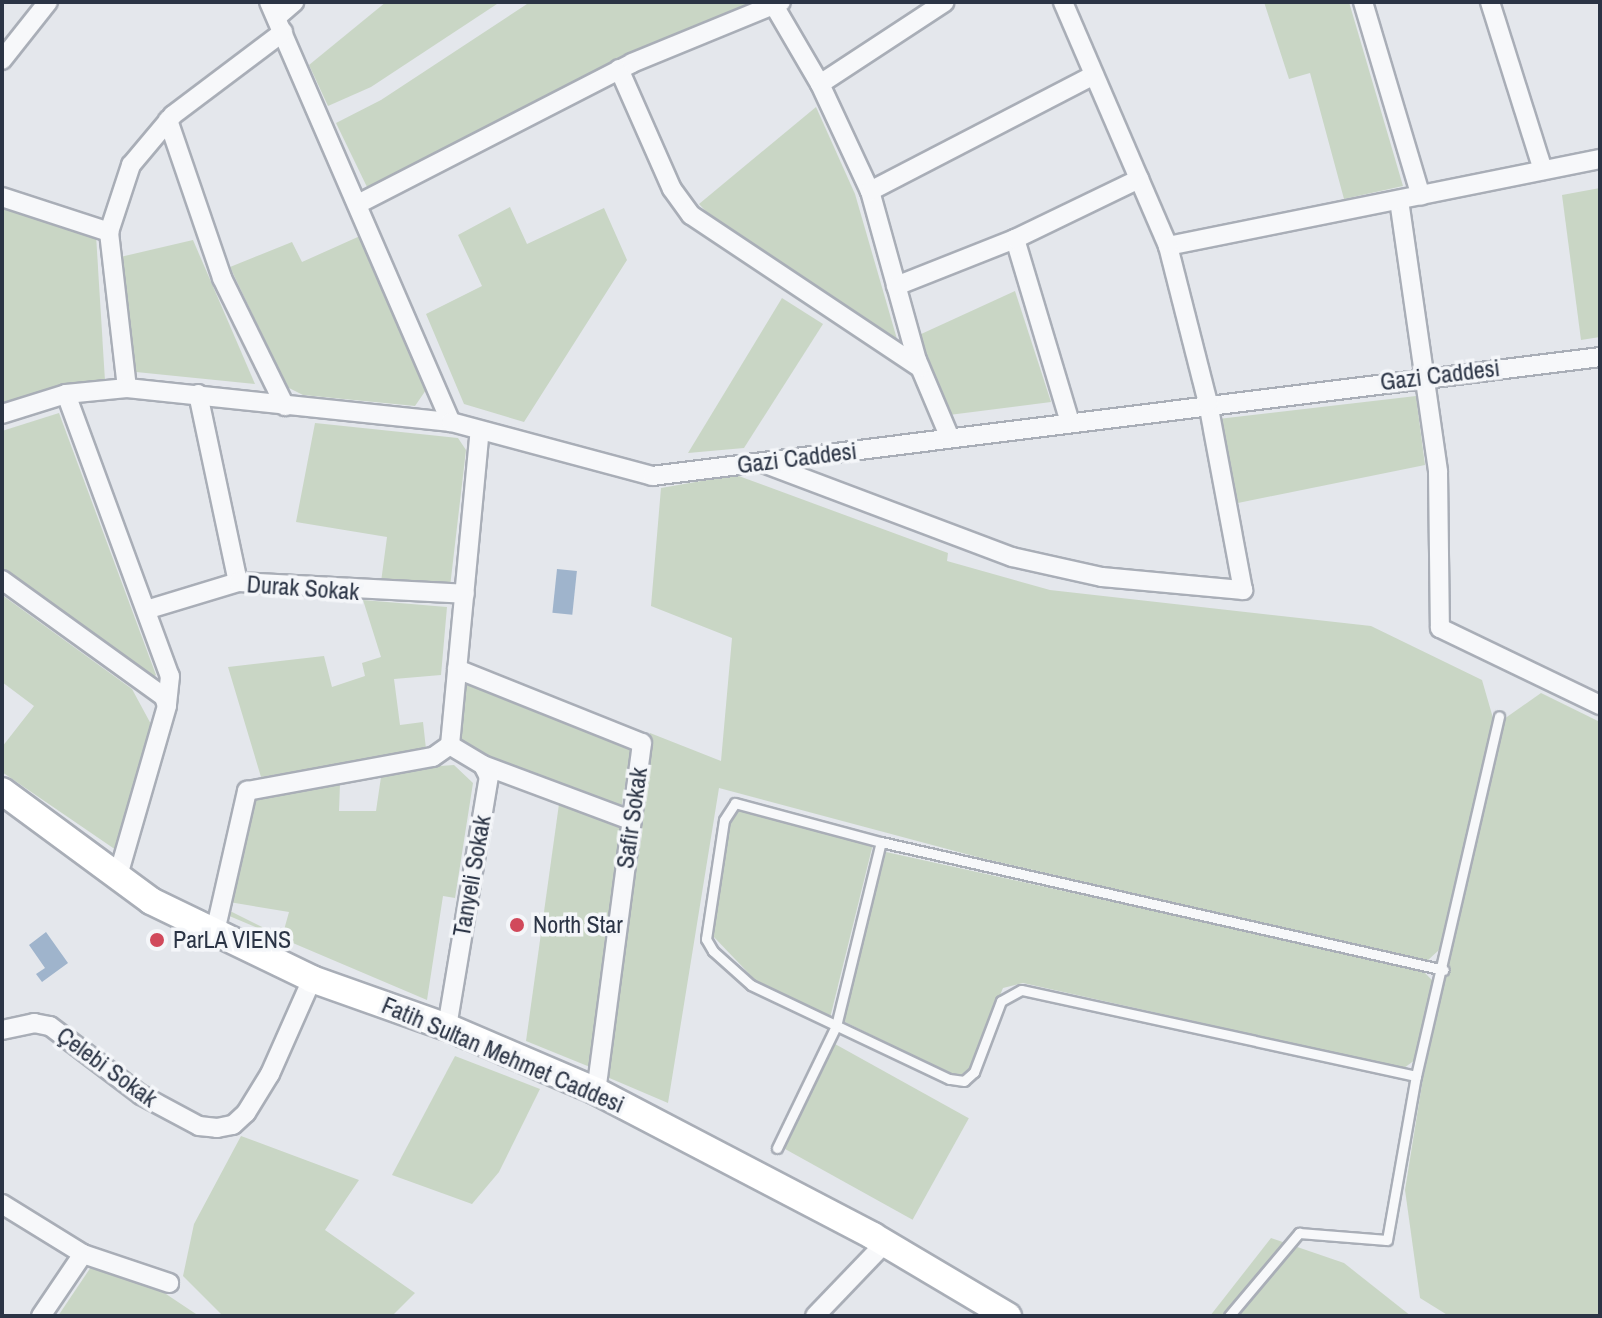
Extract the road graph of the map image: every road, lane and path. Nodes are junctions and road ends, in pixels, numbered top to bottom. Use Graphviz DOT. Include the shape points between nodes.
graph roads {
  1 [pos="48,2"];
  2 [pos="294,2"];
  3 [pos="945,2"];
  4 [pos="1363,2"];
  5 [pos="1490,2"];
  6 [pos="775,3"];
  7 [pos="1067,3"];
  8 [pos="276,17"];
  9 [pos="2,60"];
  10 [pos="619,69"];
  11 [pos="1094,75"];
  12 [pos="820,84"];
  13 [pos="168,120"];
  14 [pos="1600,159"];
  15 [pos="1543,170"];
  16 [pos="1139,179"];
  17 [pos="870,191"];
  18 [pos="1421,196"];
  19 [pos="2,197"];
  20 [pos="1399,200"];
  21 [pos="358,204"];
  22 [pos="109,232"];
  23 [pos="1015,239"];
  24 [pos="1168,246"];
  25 [pos="896,286"];
  26 [pos="1600,357"];
  27 [pos="920,368"];
  28 [pos="1425,376"];
  29 [pos="127,388"];
  30 [pos="66,394"];
  31 [pos="198,394"];
  32 [pos="1208,403"];
  33 [pos="285,406"];
  34 [pos="2,414"];
  35 [pos="451,422"];
  36 [pos="1070,422"];
  37 [pos="480,430"];
  38 [pos="950,438"];
  39 [pos="760,462"];
  40 [pos="2,580"];
  41 [pos="238,582"];
  42 [pos="465,594"];
  43 [pos="146,610"];
  44 [pos="457,669"];
  45 [pos="1600,705"];
  46 [pos="167,706"];
  47 [pos="1499,716"];
  48 [pos="450,745"];
  49 [pos="483,765"];
  50 [pos="2,791"];
  51 [pos="630,820"];
  52 [pos="881,842"];
  53 [pos="118,876"];
  54 [pos="215,932"];
  55 [pos="1444,970"];
  56 [pos="312,979"];
  57 [pos="836,1026"];
  58 [pos="447,1027"];
  59 [pos="2,1030"];
  60 [pos="1416,1076"];
  61 [pos="596,1091"];
  62 [pos="777,1148"];
  63 [pos="2,1204"];
  64 [pos="885,1243"];
  65 [pos="83,1254"];
  66 [pos="169,1283"];
  67 [pos="41,1316"];
  68 [pos="815,1316"];
  69 [pos="1008,1316"];
  70 [pos="1229,1316"];
  1 -- 9 [label="street"];
  2 -- 8 [label="street"];
  3 -- 12 [label="street"];
  4 -- 18 [label="street"];
  5 -- 15 [label="street"];
  6 -- 10 [label="street"];
  6 -- 12 [label="street"];
  7 -- 11 [label="street"];
  8 -- 13 [label="street"];
  8 -- 21 [label="street"];
  10 -- 21 [label="street"];
  10 -- 27 [label="street" via="672,189 691,215"];
  11 -- 16 [label="street"];
  11 -- 17 [label="street"];
  12 -- 17 [label="street"];
  13 -- 22 [label="street" via="131,165"];
  13 -- 33 [label="street" via="222,278"];
  14 -- 15 [label="street"];
  15 -- 18 [label="street"];
  16 -- 23 [label="street"];
  16 -- 24 [label="street"];
  17 -- 25 [label="street"];
  18 -- 20 [label="street"];
  19 -- 22 [label="street"];
  20 -- 24 [label="street"];
  20 -- 28 [label="street"];
  21 -- 35 [label="street"];
  22 -- 29 [label="street"];
  23 -- 25 [label="street"];
  23 -- 36 [label="street"];
  24 -- 32 [label="street"];
  25 -- 27 [label="street"];
  26 -- 28 [label="street, Gazi Caddesi"];
  27 -- 38 [label="street"];
  28 -- 32 [label="street, Gazi Caddesi"];
  28 -- 45 [label="street" via="1442,521 1440,628"];
  29 -- 30 [label="street, Gazi Caddesi"];
  29 -- 31 [label="street, Gazi Caddesi"];
  30 -- 34 [label="street, Gazi Caddesi"];
  30 -- 43 [label="street"];
  31 -- 33 [label="street, Gazi Caddesi"];
  31 -- 41 [label="street"];
  32 -- 36 [label="street, Gazi Caddesi"];
  32 -- 39 [label="street" via="1243,590 1102,577 1012,557"];
  33 -- 35 [label="street, Gazi Caddesi"];
  35 -- 37 [label="street, Gazi Caddesi"];
  36 -- 38 [label="street, Gazi Caddesi"];
  37 -- 39 [label="street, Gazi Caddesi" via="652,476"];
  37 -- 42 [label="street"];
  38 -- 39 [label="street, Gazi Caddesi"];
  40 -- 46 [label="street" via="164,697"];
  41 -- 42 [label="street, Durak Sokak"];
  41 -- 43 [label="street, Durak Sokak"];
  42 -- 44 [label="street"];
  43 -- 46 [label="street" via="173,686"];
  44 -- 48 [label="street"];
  44 -- 51 [label="street, Safir Sokak" via="642,743"];
  46 -- 53 [label="street"];
  47 -- 55 [label="lane"];
  48 -- 49 [label="street"];
  48 -- 54 [label="street" via="433,757 247,791"];
  49 -- 51 [label="street"];
  49 -- 58 [label="street, Tanyeli Sokak" via="489,777"];
  50 -- 53 [label="street, Fatih Sultan Mehmet Caddesi"];
  51 -- 61 [label="street, Safir Sokak"];
  52 -- 55 [label="lane"];
  52 -- 57 [label="lane"];
  52 -- 57 [label="lane" via="735,803 724,820 706,939 751,985"];
  53 -- 54 [label="street, Fatih Sultan Mehmet Caddesi" via="151,901"];
  54 -- 56 [label="street, Fatih Sultan Mehmet Caddesi"];
  55 -- 60 [label="lane"];
  56 -- 58 [label="street, Fatih Sultan Mehmet Caddesi"];
  56 -- 59 [label="street, Çelebi Sokak" via="270,1074 246,1113 233,1125 217,1128 199,1126 141,1095 50,1026 34,1023"];
  57 -- 60 [label="lane" via="921,1068 964,1081 974,1072 1001,1001 1021,990"];
  57 -- 62 [label="lane"];
  58 -- 61 [label="street, Fatih Sultan Mehmet Caddesi"];
  60 -- 70 [label="lane" via="1387,1240 1299,1233"];
  61 -- 64 [label="street, Fatih Sultan Mehmet Caddesi"];
  63 -- 65 [label="street"];
  64 -- 68 [label="street"];
  64 -- 69 [label="street, Fatih Sultan Mehmet Caddesi"];
  65 -- 66 [label="street"];
  65 -- 67 [label="street"];
}
